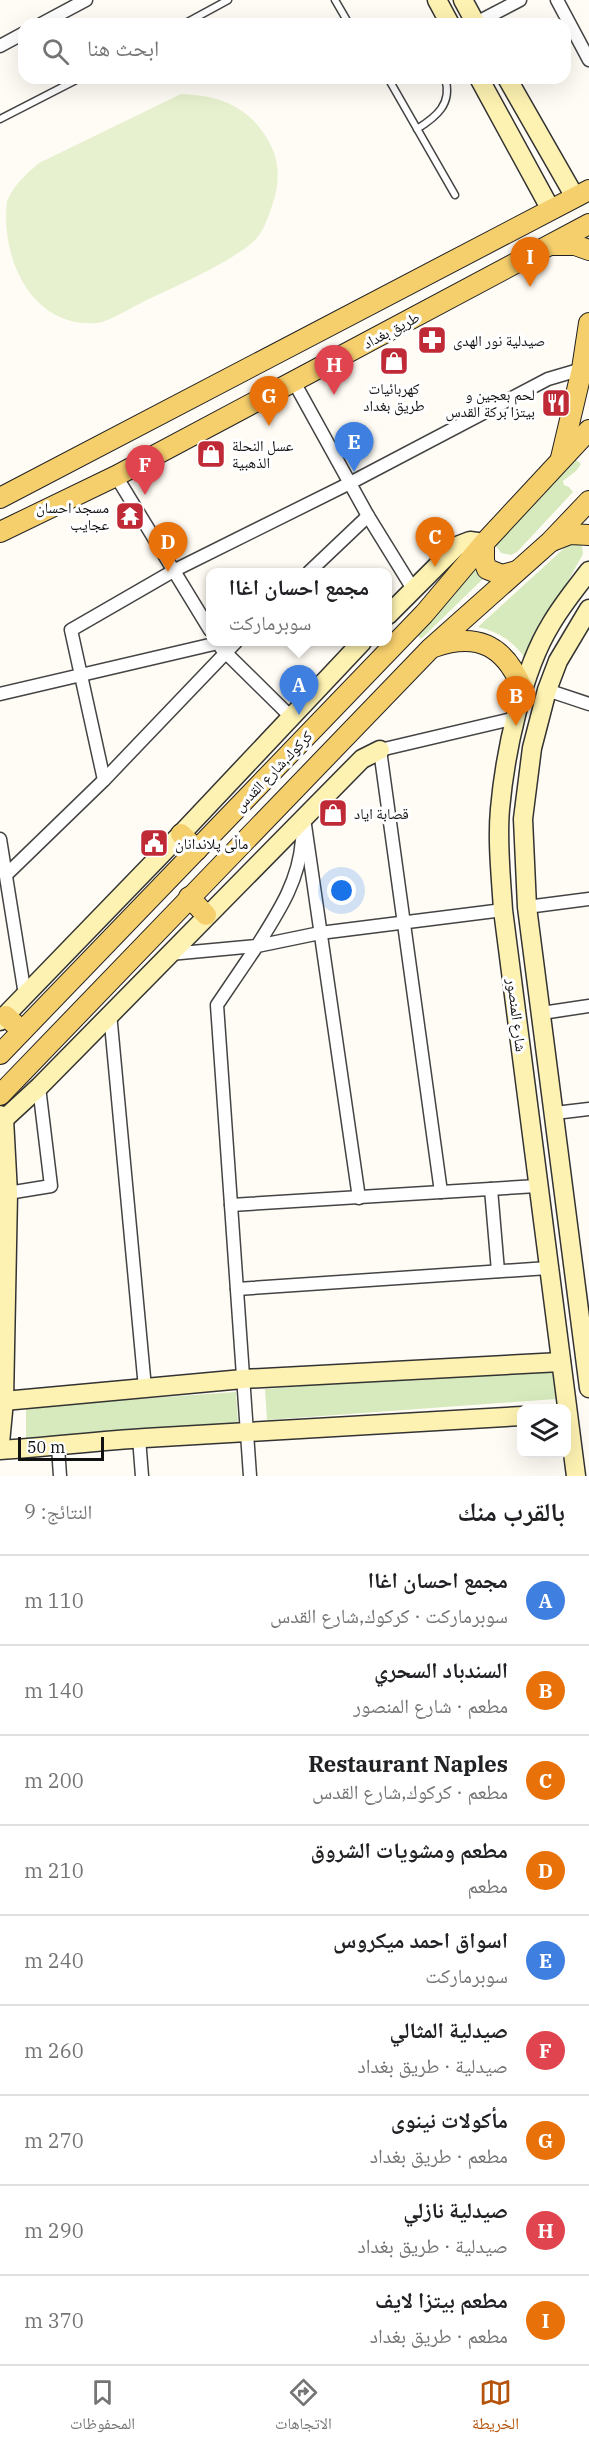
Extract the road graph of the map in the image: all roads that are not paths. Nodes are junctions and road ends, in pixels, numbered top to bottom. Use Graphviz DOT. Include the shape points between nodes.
graph roads {
  1 [pos="86,0"];
  2 [pos="228,0"];
  3 [pos="334,0"];
  4 [pos="437,0"];
  5 [pos="463,0"];
  6 [pos="520,0"];
  7 [pos="557,0"];
  8 [pos="52,18"];
  9 [pos="195,18"];
  10 [pos="345,18"];
  11 [pos="447,18"];
  12 [pos="473,18"];
  13 [pos="486,18"];
  14 [pos="567,18"];
  15 [pos="571,26"];
  16 [pos="18,36"];
  17 [pos="0,45"];
  18 [pos="589,60"];
  19 [pos="68,84"];
  20 [pos="391,84"];
  21 [pos="445,84"];
  22 [pos="482,84"];
  23 [pos="511,84"];
  24 [pos="0,119"];
  25 [pos="417,129"];
  26 [pos="582,194"];
  27 [pos="455,195"];
  28 [pos="551,210"];
  29 [pos="589,224"];
  30 [pos="550,245"];
  31 [pos="589,250"];
  32 [pos="589,323"];
  33 [pos="582,369"];
  34 [pos="294,382"];
  35 [pos="589,430"];
  36 [pos="561,458"];
  37 [pos="116,476"];
  38 [pos="350,483"];
  39 [pos="2,492"];
  40 [pos="589,501"];
  41 [pos="368,516"];
  42 [pos="0,532"];
  43 [pos="589,535"];
  44 [pos="550,542"];
  45 [pos="484,543"];
  46 [pos="314,568"];
  47 [pos="175,570"];
  48 [pos="517,571"];
  49 [pos="589,571"];
  50 [pos="412,589"];
  51 [pos="589,609"];
  52 [pos="392,610"];
  53 [pos="206,623"];
  54 [pos="220,646"];
  55 [pos="359,646"];
  56 [pos="431,648"];
  57 [pos="81,675"];
  58 [pos="523,690"];
  59 [pos="547,690"];
  60 [pos="0,694"];
  61 [pos="589,704"];
  62 [pos="291,717"];
  63 [pos="516,718"];
  64 [pos="380,750"];
  65 [pos="104,780"];
  66 [pos="304,818"];
  67 [pos="181,834"];
  68 [pos="0,839"];
  69 [pos="197,849"];
  70 [pos="7,874"];
  71 [pos="189,897"];
  72 [pos="589,899"];
  73 [pos="527,907"];
  74 [pos="503,910"];
  75 [pos="206,915"];
  76 [pos="404,922"];
  77 [pos="320,933"];
  78 [pos="257,946"];
  79 [pos="169,954"];
  80 [pos="25,995"];
  81 [pos="589,1006"];
  82 [pos="110,1013"];
  83 [pos="542,1013"];
  84 [pos="3,1018"];
  85 [pos="22,1031"];
  86 [pos="0,1054"];
  87 [pos="550,1078"];
  88 [pos="525,1082"];
  89 [pos="39,1087"];
  90 [pos="0,1095"];
  91 [pos="589,1109"];
  92 [pos="555,1113"];
  93 [pos="1,1119"];
  94 [pos="537,1186"];
  95 [pos="491,1189"];
  96 [pos="441,1192"];
  97 [pos="8,1193"];
  98 [pos="359,1198"];
  99 [pos="231,1205"];
  100 [pos="548,1268"];
  101 [pos="498,1271"];
  102 [pos="237,1289"];
  103 [pos="3,1318"];
  104 [pos="585,1323"];
  105 [pos="561,1362"];
  106 [pos="243,1380"];
  107 [pos="145,1388"];
  108 [pos="589,1388"];
  109 [pos="4,1401"];
  110 [pos="566,1404"];
  111 [pos="517,1416"];
  112 [pos="246,1431"];
  113 [pos="139,1438"];
  114 [pos="571,1441"];
  115 [pos="0,1443"];
  116 [pos="58,1447"];
  117 [pos="0,1450"];
  118 [pos="60,1476"];
  119 [pos="142,1476"];
  120 [pos="250,1476"];
  121 [pos="576,1476"];
  1 -- 8 [label="street"];
  2 -- 9 [label="lane"];
  3 -- 10 [label="lane"];
  4 -- 11 [label="street"];
  5 -- 12 [label="street"];
  6 -- 13 [label="street"];
  7 -- 14 [label="street"];
  15 -- 18 [label="street"];
  16 -- 17 [label="street"];
  19 -- 24 [label="lane"];
  20 -- 25 [label="lane"];
  21 -- 25 [label="lane" via="446,99 438,115"];
  22 -- 28 [label="street"];
  23 -- 26 [label="street"];
  25 -- 27 [label="lane"];
  26 -- 28 [label="main road"];
  28 -- 39 [label="main road"];
  29 -- 30 [label="main road, طريق بغداد"];
  30 -- 31 [label="main road" via="575,245"];
  30 -- 34 [label="main road, طريق بغداد"];
  32 -- 33 [label="main road"];
  33 -- 36 [label="main road"];
  33 -- 38 [label="street" via="548,379"];
  34 -- 37 [label="main road, طريق بغداد"];
  34 -- 38 [label="street"];
  35 -- 36 [label="main road, كركوك,شارع القدس"];
  36 -- 45 [label="main road, كركوك,شارع القدس"];
  37 -- 42 [label="main road, طريق بغداد"];
  37 -- 47 [label="street"];
  38 -- 41 [label="street"];
  38 -- 47 [label="street"];
  40 -- 44 [label="main road, كركوك,شارع القدس"];
  41 -- 46 [label="street"];
  41 -- 50 [label="street"];
  43 -- 44 [label="main road" via="570,534"];
  44 -- 48 [label="main road, كركوك,شارع القدس"];
  45 -- 48 [label="main road" via="487,569 502,575"];
  45 -- 50 [label="street" via="470,541 457,546"];
  45 -- 69 [label="main road, كركوك,شارع القدس" via="424,614"];
  47 -- 53 [label="street"];
  47 -- 57 [label="street" via="71,630"];
  48 -- 56 [label="main road, كركوك,شارع القدس"];
  49 -- 58 [label="street, شارع المنصور" via="551,623"];
  50 -- 52 [label="street"];
  51 -- 59 [label="street, شارع المنصور" via="558,661"];
  54 -- 57 [label="street"];
  54 -- 62 [label="street"];
  54 -- 65 [label="street"];
  55 -- 62 [label="street"];
  56 -- 58 [label="main road" via="459,641 482,642 512,667"];
  56 -- 71 [label="main road, كركوك,شارع القدس"];
  57 -- 60 [label="street"];
  57 -- 65 [label="street"];
  58 -- 63 [label="street, شارع المنصور"];
  59 -- 61 [label="street"];
  59 -- 73 [label="street, شارع المنصور" via="532,748 523,819"];
  62 -- 67 [label="street"];
  63 -- 64 [label="street"];
  63 -- 74 [label="street, شارع المنصور" via="500,808"];
  64 -- 66 [label="street" via="362,759"];
  64 -- 76 [label="street"];
  65 -- 70 [label="street"];
  66 -- 75 [label="street"];
  66 -- 77 [label="street"];
  66 -- 78 [label="street" via="295,880"];
  67 -- 69 [label="main road"];
  67 -- 80 [label="street"];
  68 -- 70 [label="street"];
  69 -- 85 [label="main road, كركوك,شارع القدس"];
  70 -- 80 [label="street"];
  71 -- 75 [label="main road"];
  71 -- 90 [label="main road, كركوك,شارع القدس"];
  72 -- 73 [label="street"];
  73 -- 83 [label="street, شارع المنصور"];
  74 -- 76 [label="street"];
  74 -- 88 [label="street, شارع المنصور"];
  75 -- 79 [label="street"];
  76 -- 77 [label="street"];
  76 -- 96 [label="street"];
  77 -- 78 [label="street"];
  77 -- 98 [label="street"];
  78 -- 79 [label="street"];
  78 -- 99 [label="street" via="217,1005"];
  79 -- 82 [label="street"];
  80 -- 84 [label="street"];
  81 -- 83 [label="street"];
  82 -- 89 [label="street"];
  82 -- 107 [label="street"];
  83 -- 87 [label="street, شارع المنصور"];
  84 -- 85 [label="main road"];
  85 -- 86 [label="main road, كركوك,شارع القدس"];
  87 -- 88 [label="street"];
  87 -- 92 [label="street, شارع المنصور"];
  88 -- 94 [label="street, شارع المنصور"];
  89 -- 93 [label="street"];
  89 -- 97 [label="street" via="51,1186"];
  91 -- 92 [label="street"];
  92 -- 104 [label="street, شارع المنصور"];
  93 -- 97 [label="street"];
  94 -- 95 [label="street"];
  94 -- 100 [label="street, شارع المنصور"];
  95 -- 96 [label="street"];
  95 -- 101 [label="street"];
  96 -- 98 [label="street"];
  97 -- 103 [label="street"];
  98 -- 99 [label="street"];
  99 -- 102 [label="street"];
  100 -- 101 [label="street"];
  100 -- 105 [label="street, شارع المنصور"];
  101 -- 102 [label="street"];
  102 -- 106 [label="street"];
  103 -- 109 [label="street"];
  104 -- 108 [label="street, شارع المنصور"];
  105 -- 106 [label="street"];
  105 -- 110 [label="street, شارع المنصور"];
  106 -- 107 [label="street"];
  106 -- 112 [label="street"];
  107 -- 109 [label="street"];
  109 -- 115 [label="street"];
  111 -- 112 [label="street"];
  112 -- 113 [label="street"];
  112 -- 120 [label="street"];
  113 -- 116 [label="street"];
  113 -- 119 [label="street"];
  114 -- 121 [label="street, شارع المنصور"];
  116 -- 117 [label="street"];
  116 -- 118 [label="street"];
}
